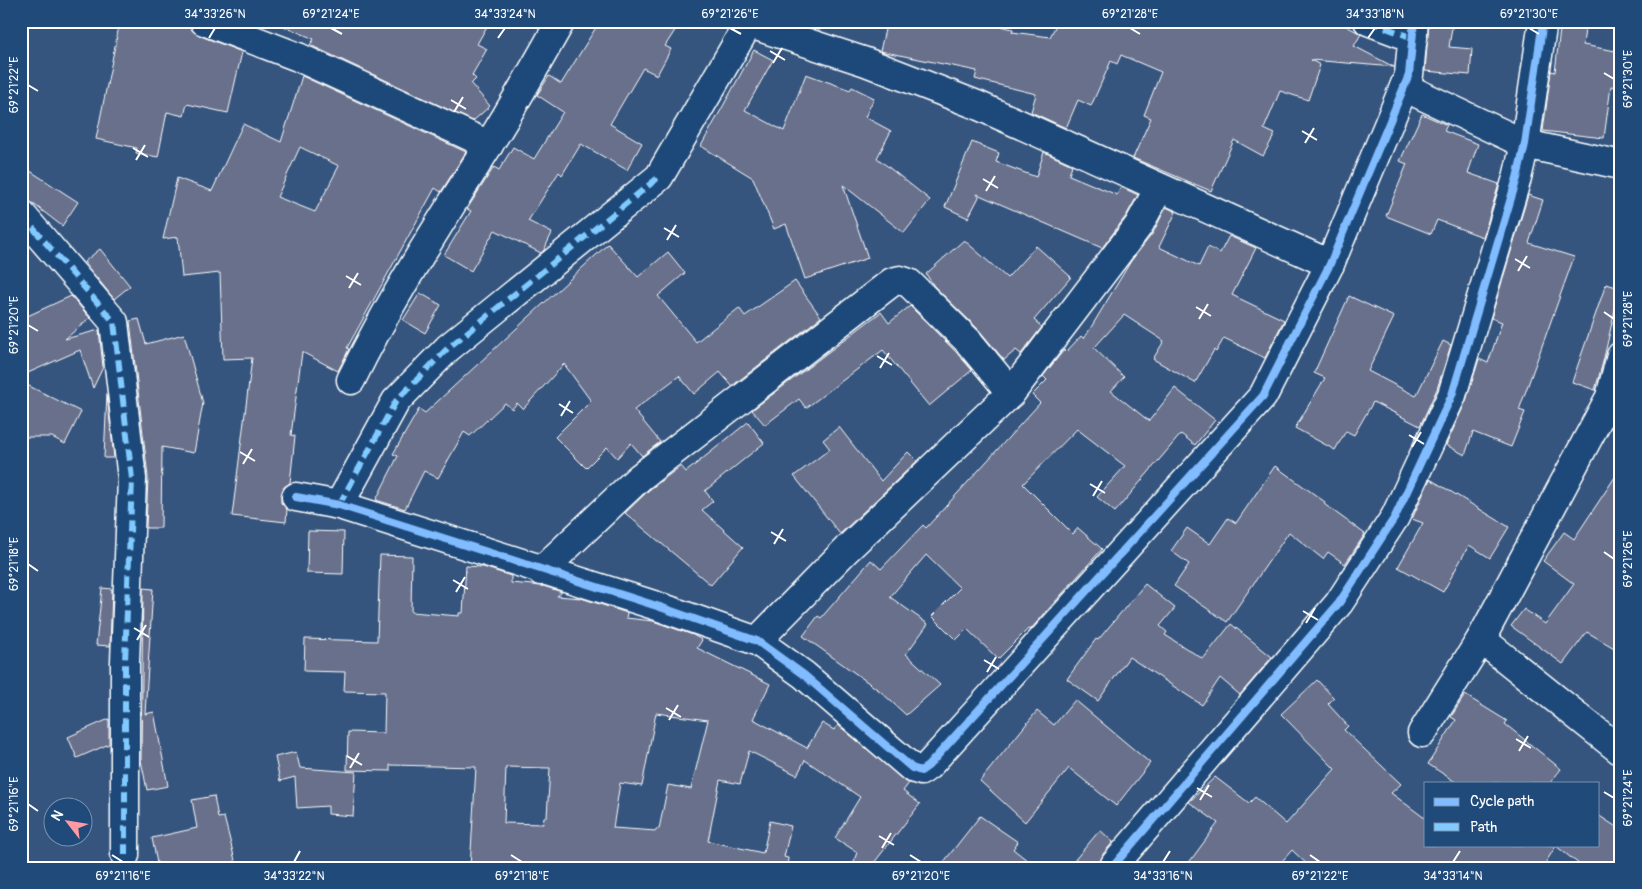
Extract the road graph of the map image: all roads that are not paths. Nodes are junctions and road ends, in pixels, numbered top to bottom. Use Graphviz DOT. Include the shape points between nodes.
graph roads {
  1 [pos="204,21"];
  2 [pos="561,21"];
  3 [pos="1368,21"];
  4 [pos="1543,21"];
  5 [pos="750,22"];
  6 [pos="1414,30"];
  7 [pos="1404,88"];
  8 [pos="1525,144"];
  9 [pos="489,145"];
  10 [pos="1621,165"];
  11 [pos="1159,188"];
  12 [pos="21,214"];
  13 [pos="1330,264"];
  14 [pos="1621,356"];
  15 [pos="351,380"];
  16 [pos="1010,393"];
  17 [pos="1615,400"];
  18 [pos="296,497"];
  19 [pos="339,505"];
  20 [pos="541,571"];
  21 [pos="1481,639"];
  22 [pos="757,641"];
  23 [pos="1422,733"];
  24 [pos="1621,751"];
  25 [pos="126,855"];
  26 [pos="1115,864"];
  1 -- 9 [label="street" via="298,57"];
  2 -- 9 [label="street"];
  3 -- 6 [label="street"];
  4 -- 8 [label="street"];
  5 -- 11 [label="street" via="978,105"];
  5 -- 19 [label="street" via="659,177 448,348 396,400"];
  6 -- 7 [label="street" via="1409,75"];
  7 -- 8 [label="street"];
  7 -- 13 [label="street"];
  8 -- 10 [label="street"];
  8 -- 26 [label="street" via="1452,395 1395,517 1339,603"];
  9 -- 15 [label="street" via="418,255"];
  11 -- 13 [label="street"];
  11 -- 16 [label="street" via="1139,225"];
  12 -- 25 [label="street" via="114,322 132,479 125,662"];
  13 -- 22 [label="street" via="1263,396 921,771 912,768 804,675"];
  14 -- 17 [label="street"];
  16 -- 20 [label="street" via="968,341 909,283 892,282 639,478"];
  16 -- 22 [label="street" via="846,549"];
  17 -- 21 [label="street"];
  18 -- 19 [label="street"];
  19 -- 20 [label="street"];
  20 -- 22 [label="street"];
  21 -- 23 [label="street"];
  21 -- 24 [label="street"];
}
